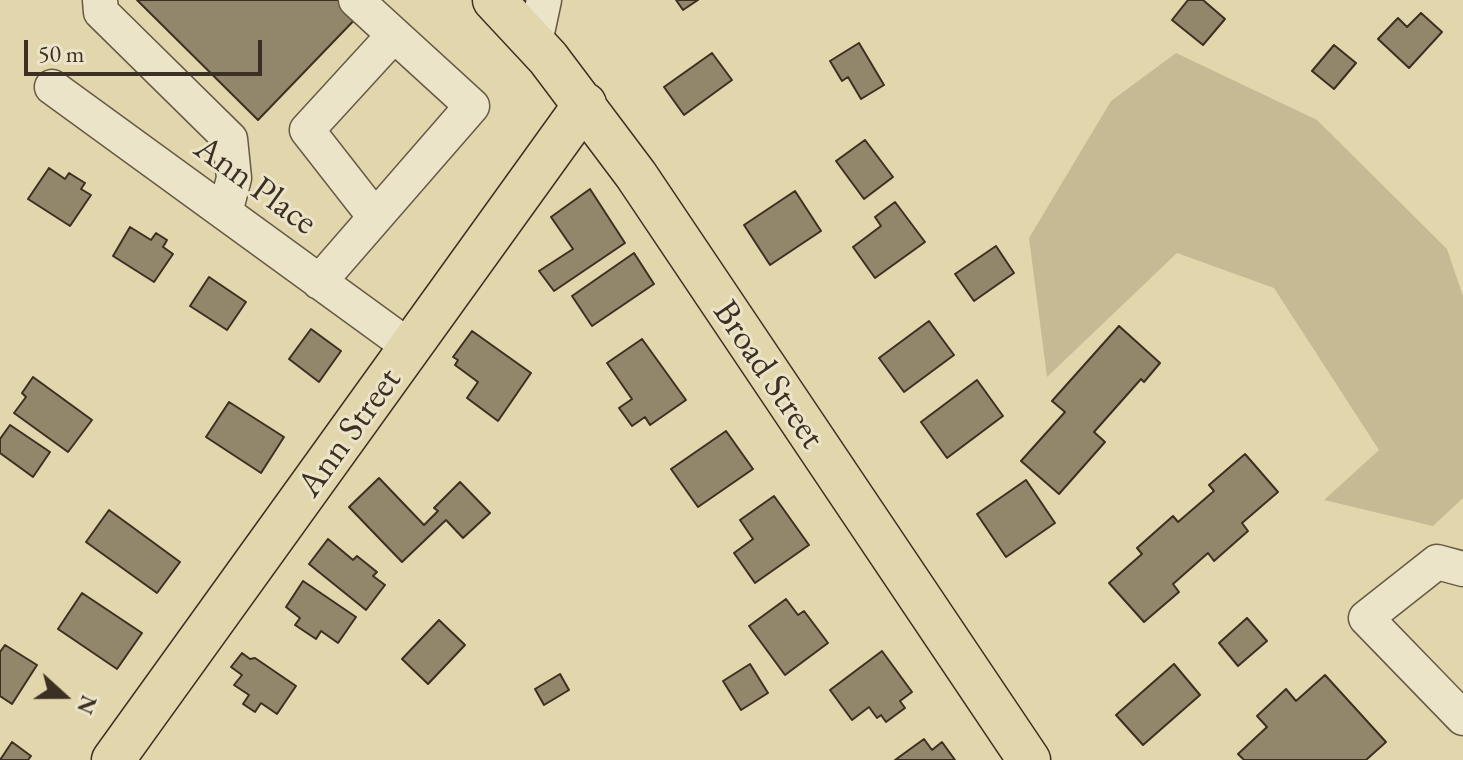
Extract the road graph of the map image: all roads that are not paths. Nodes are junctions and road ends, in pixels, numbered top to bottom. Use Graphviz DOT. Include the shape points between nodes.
graph roads {
  1 [pos="100,0"];
  2 [pos="356,0"];
  3 [pos="494,0"];
  4 [pos="544,0"];
  5 [pos="394,35"];
  6 [pos="535,42"];
  7 [pos="52,87"];
  8 [pos="585,104"];
  9 [pos="225,213"];
  10 [pos="375,217"];
  11 [pos="319,282"];
  12 [pos="411,348"];
  13 [pos="1463,569"];
  14 [pos="1463,718"];
  15 [pos="113,760"];
  16 [pos="1029,760"];
  1 -- 9 [label="street" via="101,12 230,139 234,178"];
  2 -- 5 [label="street"];
  3 -- 6 [label="main road, Broad Street"];
  4 -- 6 [label="street"];
  5 -- 10 [label="street" via="307,130"];
  5 -- 10 [label="street" via="472,106"];
  6 -- 8 [label="main road, Broad Street"];
  7 -- 9 [label="street, Ann Place"];
  8 -- 12 [label="main road, Ann Street"];
  8 -- 16 [label="main road, Broad Street"];
  9 -- 11 [label="street, Ann Place"];
  10 -- 11 [label="street"];
  11 -- 12 [label="street, Ann Place"];
  12 -- 15 [label="main road, Ann Street"];
  13 -- 14 [label="street" via="1437,562 1366,618"];
}
